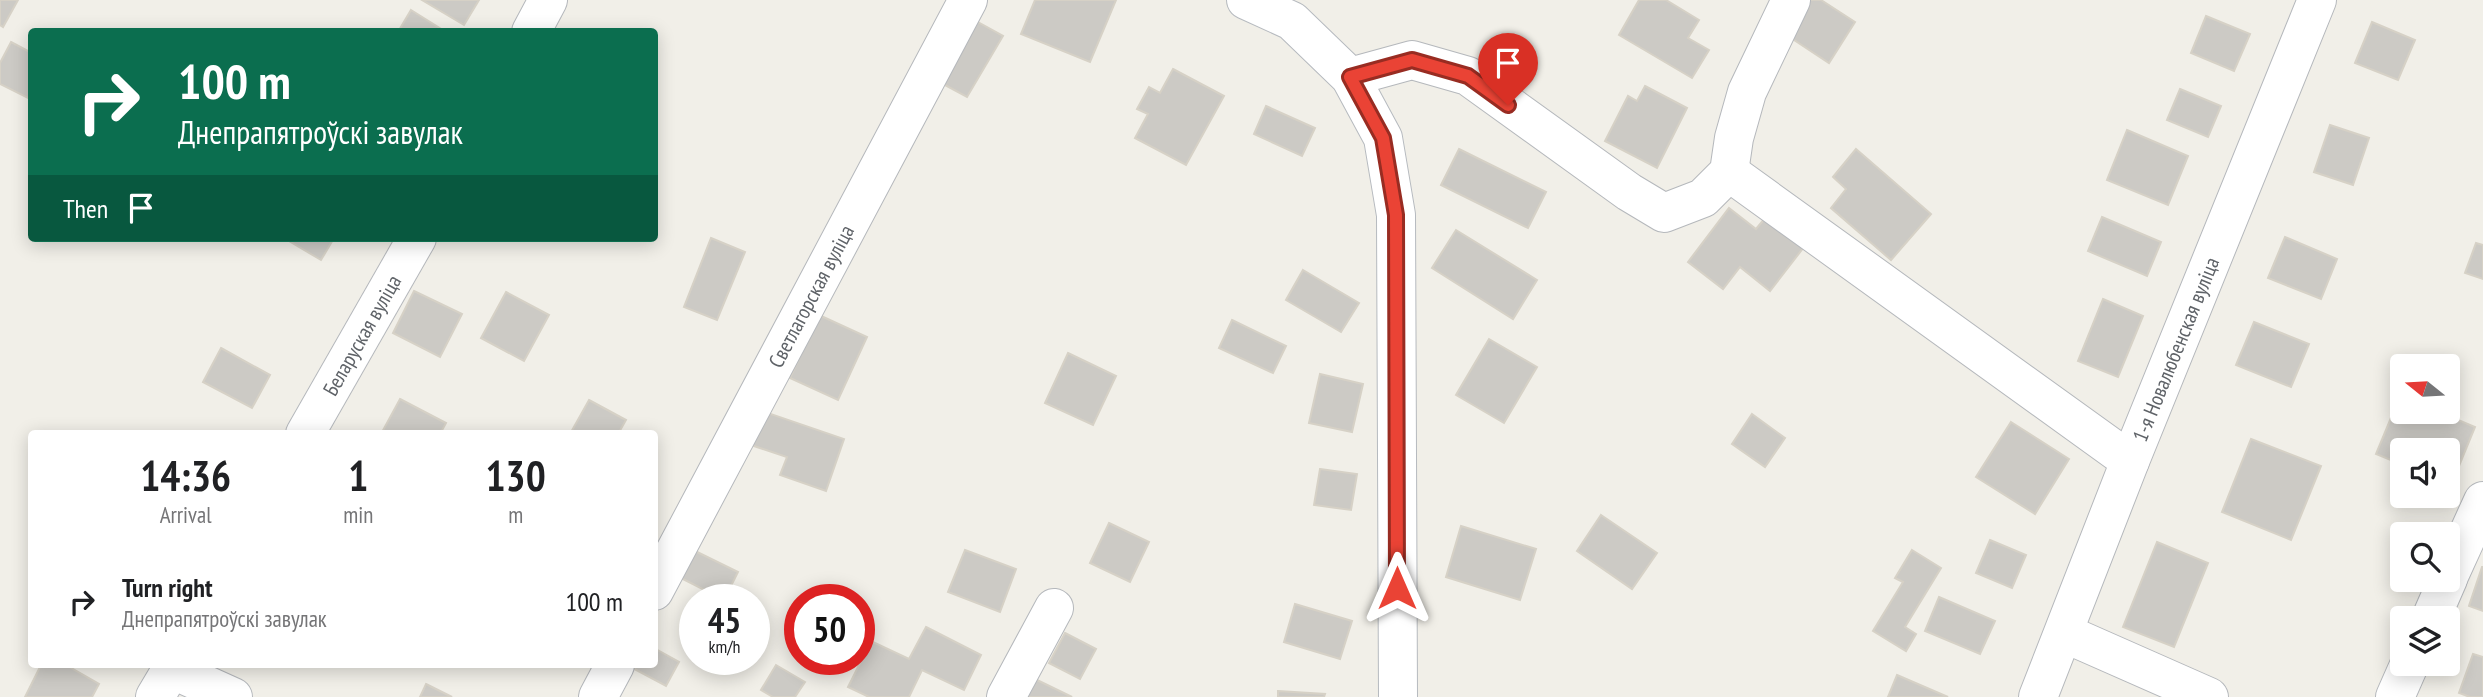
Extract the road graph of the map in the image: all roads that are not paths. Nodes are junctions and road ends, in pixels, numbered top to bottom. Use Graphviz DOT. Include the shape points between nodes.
graph roads {
  1 [pos="548,0"];
  2 [pos="968,0"];
  3 [pos="1246,0"];
  4 [pos="1791,0"];
  5 [pos="2317,0"];
  6 [pos="533,28"];
  7 [pos="1351,78"];
  8 [pos="1729,172"];
  9 [pos="415,242"];
  10 [pos="307,430"];
  11 [pos="2130,461"];
  12 [pos="2483,501"];
  13 [pos="2460,552"];
  14 [pos="658,583"];
  15 [pos="1054,608"];
  16 [pos="2064,633"];
  17 [pos="613,668"];
  18 [pos="2404,676"];
  19 [pos="167,677"];
  20 [pos="233,697"];
  21 [pos="598,697"];
  22 [pos="1006,697"];
  23 [pos="1398,697"];
  24 [pos="2038,697"];
  25 [pos="2209,697"];
  26 [pos="2395,697"];
  1 -- 6 [label="street"];
  2 -- 14 [label="street, Светлагорская вуліца"];
  3 -- 7 [label="street" via="1292,21"];
  4 -- 8 [label="street" via="1747,92"];
  5 -- 11 [label="street, 1-я Новалюбенская вуліца"];
  7 -- 8 [label="street" via="1412,60 1468,76 1664,213 1703,198"];
  7 -- 23 [label="street" via="1383,138 1396,215"];
  8 -- 11 [label="street"];
  9 -- 10 [label="street, Беларуская вуліца"];
  11 -- 16 [label="street, 1-я Новалюбенская вуліца"];
  12 -- 13 [label="street"];
  15 -- 22 [label="street"];
  16 -- 24 [label="street, 1-я Новалюбенская вуліца"];
  16 -- 25 [label="street"];
  17 -- 21 [label="street"];
  18 -- 26 [label="street"];
  19 -- 20 [label="street"];
}
